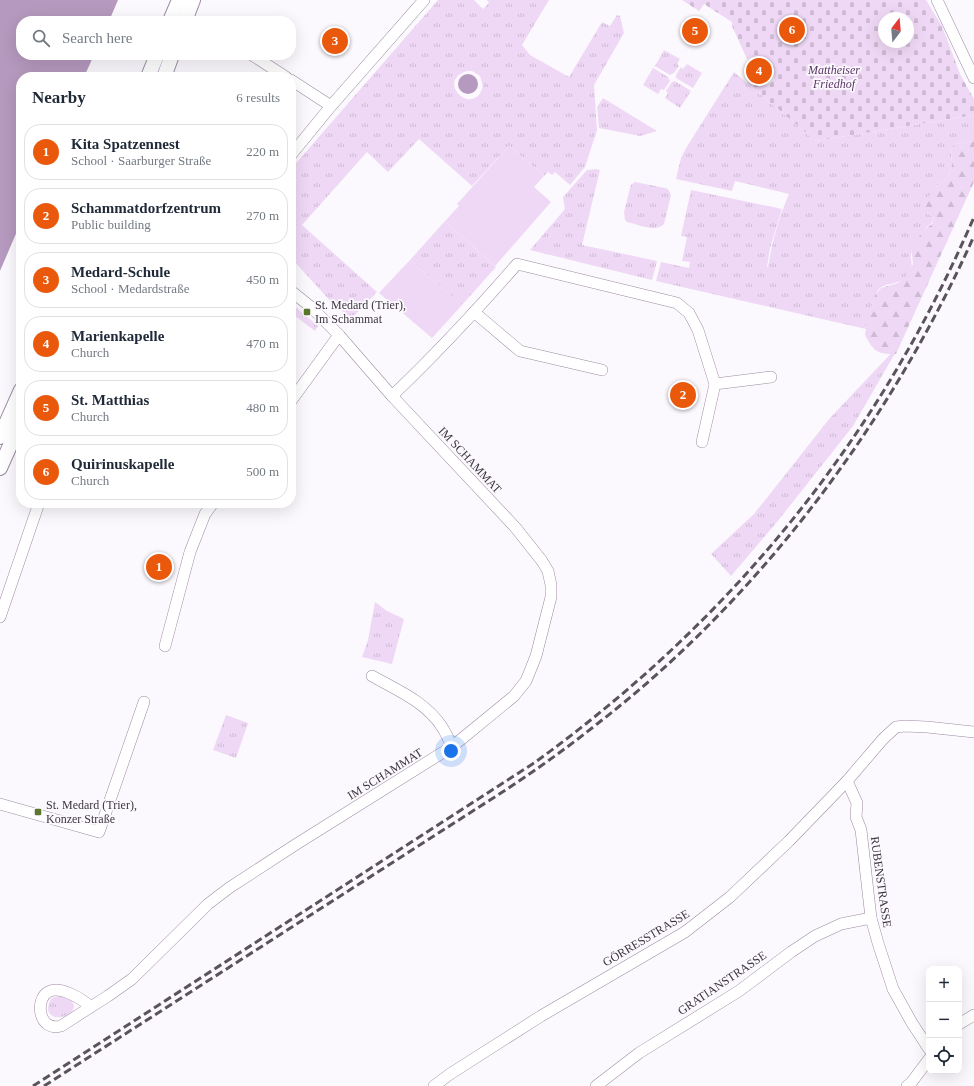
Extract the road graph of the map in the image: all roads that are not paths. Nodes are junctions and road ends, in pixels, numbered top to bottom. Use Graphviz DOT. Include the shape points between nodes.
graph roads {
  1 [pos="179,0"];
  2 [pos="193,0"];
  3 [pos="424,0"];
  4 [pos="937,0"];
  5 [pos="172,16"];
  6 [pos="187,16"];
  7 [pos="155,60"];
  8 [pos="170,60"];
  9 [pos="260,60"];
  10 [pos="150,72"];
  11 [pos="166,72"];
  12 [pos="278,72"];
  13 [pos="974,78"];
  14 [pos="296,83"];
  15 [pos="331,106"];
  16 [pos="296,149"];
  17 [pos="296,295"];
  18 [pos="474,312"];
  19 [pos="339,335"];
  20 [pos="602,370"];
  21 [pos="771,377"];
  22 [pos="715,384"];
  23 [pos="296,394"];
  24 [pos="392,396"];
  25 [pos="16,401"];
  26 [pos="16,432"];
  27 [pos="0,437"];
  28 [pos="702,442"];
  29 [pos="0,468"];
  30 [pos="37,508"];
  31 [pos="209,508"];
  32 [pos="0,617"];
  33 [pos="164,646"];
  34 [pos="372,676"];
  35 [pos="144,702"];
  36 [pos="974,732"];
  37 [pos="452,747"];
  38 [pos="848,781"];
  39 [pos="0,804"];
  40 [pos="871,918"];
  41 [pos="91,1007"];
  42 [pos="974,1015"];
  43 [pos="962,1022"];
  44 [pos="926,1044"];
  45 [pos="926,1063"];
  46 [pos="434,1086"];
  47 [pos="596,1086"];
  48 [pos="907,1086"];
  1 -- 5 [label="main road"];
  2 -- 6 [label="main road"];
  3 -- 15 [label="street"];
  4 -- 13 [label="street"];
  7 -- 10 [label="main road"];
  8 -- 11 [label="main road"];
  9 -- 12 [label="street"];
  14 -- 15 [label="street"];
  15 -- 16 [label="street"];
  17 -- 19 [label="street, IM SCHAMMAT"];
  18 -- 20 [label="street" via="520,351"];
  18 -- 22 [label="street" via="517,264 677,303 689,313 698,330"];
  18 -- 24 [label="street"];
  19 -- 23 [label="street"];
  19 -- 24 [label="street, IM SCHAMMAT"];
  21 -- 22 [label="street"];
  22 -- 28 [label="street"];
  24 -- 37 [label="street, IM SCHAMMAT" via="515,527 542,561 548,571 551,585 547,618 526,681 514,696"];
  25 -- 27 [label="main road"];
  26 -- 29 [label="main road"];
  30 -- 32 [label="street"];
  31 -- 33 [label="street" via="204,514 190,552"];
  34 -- 37 [label="street" via="414,699 429,712 442,727"];
  35 -- 39 [label="street" via="99,832"];
  36 -- 38 [label="street, GÖRRESSTRASSE" via="896,727"];
  37 -- 41 [label="street, IM SCHAMMAT" via="229,888 208,904 132,979"];
  38 -- 40 [label="street, RUBENSTRASSE" via="857,803 856,817 861,830"];
  38 -- 46 [label="street, GÖRRESSTRASSE" via="730,897 685,932 541,1016"];
  40 -- 44 [label="street, RUBENSTRASSE" via="893,989"];
  40 -- 47 [label="street, GRATIANSTRASSE" via="840,924 816,936 739,991 639,1053"];
  42 -- 43 [label="street"];
  45 -- 48 [label="street"];
}
